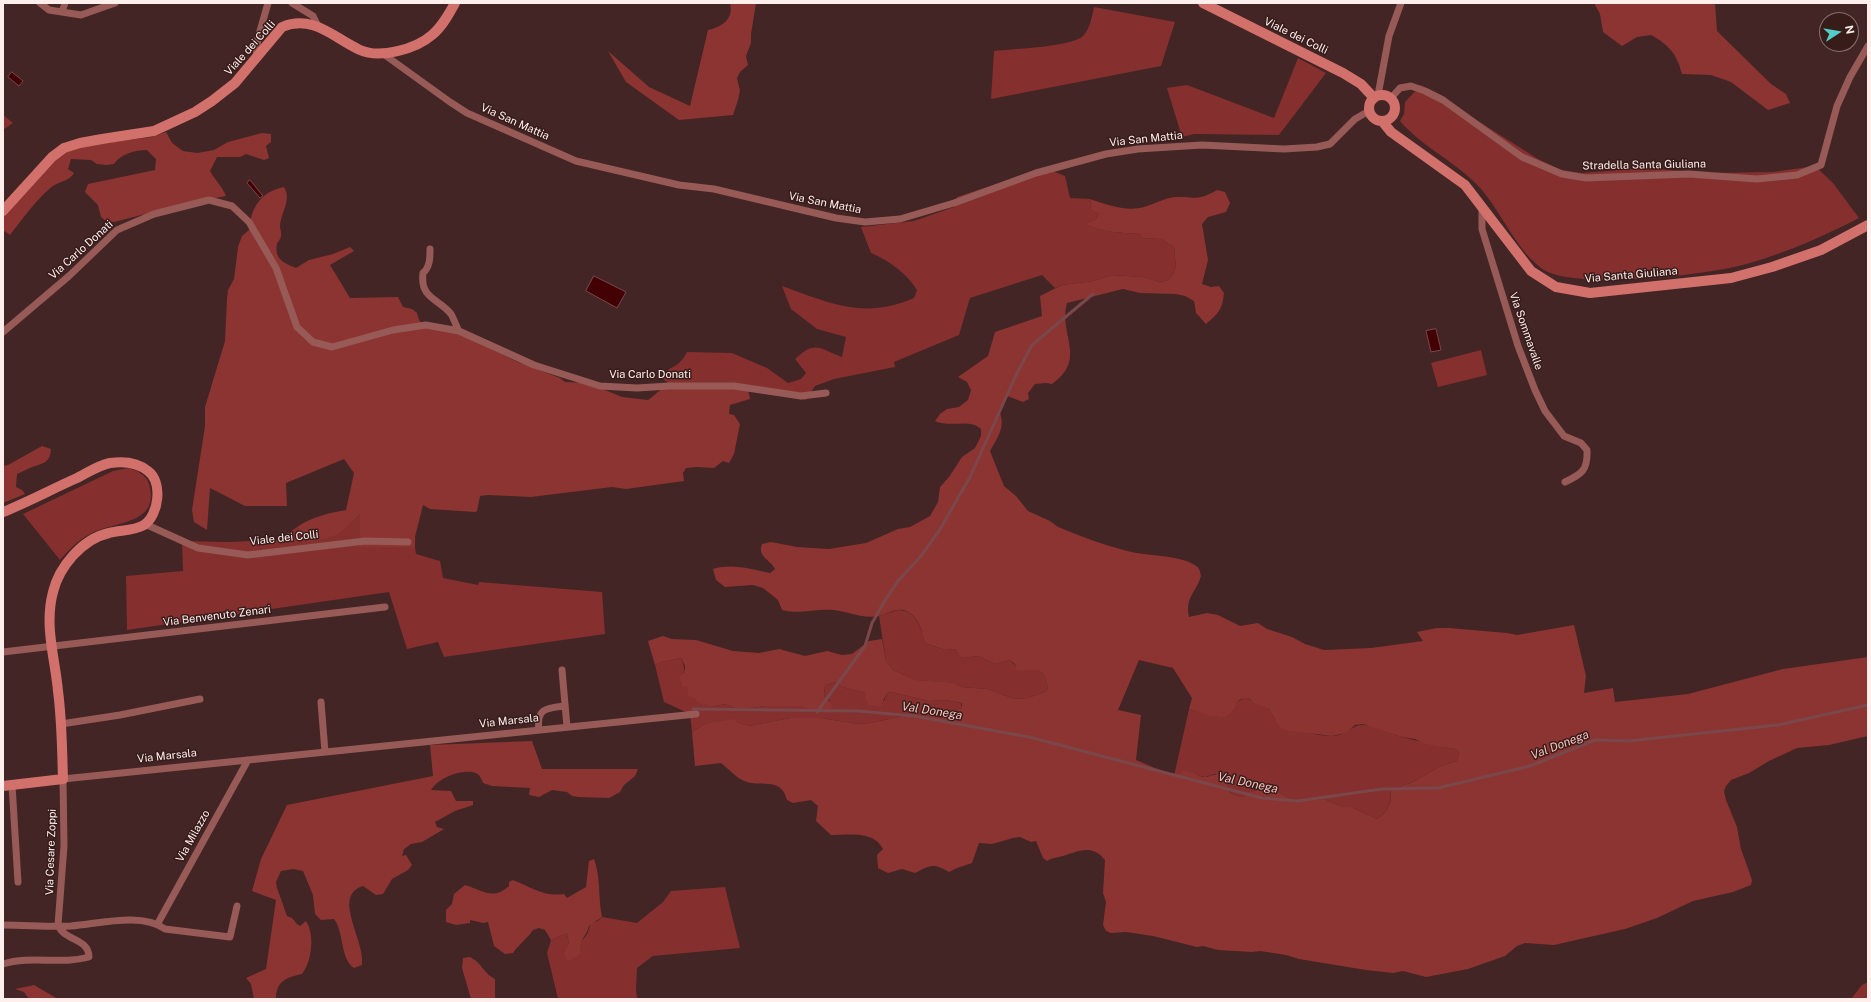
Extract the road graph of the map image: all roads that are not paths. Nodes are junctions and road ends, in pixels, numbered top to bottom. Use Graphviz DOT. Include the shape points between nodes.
graph roads {
  1 [pos="40,3"];
  2 [pos="65,3"];
  3 [pos="115,3"];
  4 [pos="268,3"];
  5 [pos="292,3"];
  6 [pos="455,3"];
  7 [pos="1202,3"];
  8 [pos="1401,3"];
  9 [pos="62,12"];
  10 [pos="318,26"];
  11 [pos="1868,46"];
  12 [pos="382,53"];
  13 [pos="256,57"];
  14 [pos="1376,96"];
  15 [pos="1391,98"];
  16 [pos="1369,111"];
  17 [pos="1382,122"];
  18 [pos="1482,208"];
  19 [pos="3,211"];
  20 [pos="1868,225"];
  21 [pos="430,249"];
  22 [pos="459,331"];
  23 [pos="3,332"];
  24 [pos="826,393"];
  25 [pos="1565,482"];
  26 [pos="3,512"];
  27 [pos="144,524"];
  28 [pos="408,542"];
  29 [pos="385,607"];
  30 [pos="51,647"];
  31 [pos="3,652"];
  32 [pos="562,670"];
  33 [pos="200,700"];
  34 [pos="321,702"];
  35 [pos="565,706"];
  36 [pos="696,714"];
  37 [pos="61,724"];
  38 [pos="567,727"];
  39 [pos="539,730"];
  40 [pos="325,752"];
  41 [pos="248,760"];
  42 [pos="63,779"];
  43 [pos="8,786"];
  44 [pos="18,882"];
  45 [pos="237,906"];
  46 [pos="158,923"];
  47 [pos="3,925"];
  48 [pos="58,925"];
  49 [pos="3,964"];
  1 -- 9 [label="street" via="49,10"];
  2 -- 9 [label="street"];
  3 -- 9 [label="street" via="81,15"];
  4 -- 13 [label="street" via="258,38"];
  5 -- 10 [label="street" via="313,16"];
  6 -- 12 [label="street, Viale dei Colli" via="433,35 411,48"];
  7 -- 14 [label="street, Viale dei Colli" via="1342,73"];
  8 -- 14 [label="street" via="1389,36"];
  10 -- 12 [label="street, Viale dei Colli" via="362,51"];
  10 -- 13 [label="street, Viale dei Colli" via="293,22 282,27"];
  11 -- 15 [label="street, Stradella Santa Giuliana" via="1837,106 1821,165 1797,175 1757,179 1689,174 1586,178 1562,174 1522,157 1443,100 1425,91 1412,86 1400,88"];
  12 -- 16 [label="street, Via San Mattia" via="467,113 576,161 679,185 714,189 836,218 865,222 900,219 954,203 1036,173 1106,154 1202,145 1284,150 1317,148 1330,144 1355,119"];
  13 -- 19 [label="street, Viale dei Colli" via="235,83 212,101 154,132 102,139 64,148 42,167"];
  14 -- 15 [label="street"];
  14 -- 16 [label="street" via="1370,102"];
  15 -- 17 [label="street" via="1395,103 1394,114 1392,118"];
  16 -- 17 [label="street" via="1374,118"];
  17 -- 18 [label="street, Via Santa Giuliana" via="1391,132 1465,185"];
  18 -- 20 [label="street, Via Santa Giuliana" via="1531,271 1556,287 1590,292 1732,278 1821,250"];
  18 -- 25 [label="street, Via Sommavalle" via="1482,229 1535,390 1545,411 1564,436 1581,443 1587,450 1588,461 1578,476"];
  21 -- 22 [label="street" via="430,258 427,270 423,273 422,283 426,293 450,314"];
  22 -- 23 [label="street, Via Carlo Donati" via="426,325 393,330 332,347 313,342 297,328 276,268 249,222 232,206 210,200 154,214 117,230"];
  22 -- 24 [label="street, Via Carlo Donati" via="534,365 600,386 734,386 801,396"];
  26 -- 27 [label="street" via="109,464 133,463 150,472 157,490 154,513"];
  27 -- 28 [label="street, Viale dei Colli" via="198,548 248,555 365,541"];
  27 -- 30 [label="street" via="133,529 107,533 89,542 76,552 62,570 53,592 50,611"];
  29 -- 30 [label="street, Via Benvenuto Zenari"];
  30 -- 31 [label="street"];
  30 -- 37 [label="street"];
  32 -- 35 [label="street"];
  33 -- 37 [label="street"];
  34 -- 40 [label="street"];
  35 -- 38 [label="street"];
  35 -- 39 [label="street" via="546,708 539,717"];
  36 -- 38 [label="street, Via Marsala"];
  37 -- 42 [label="street"];
  38 -- 39 [label="street, Via Marsala"];
  39 -- 40 [label="street, Via Marsala"];
  40 -- 41 [label="street, Via Marsala"];
  41 -- 42 [label="street, Via Marsala"];
  41 -- 46 [label="street, Via Milazzo"];
  42 -- 43 [label="street, Via Marsala"];
  42 -- 48 [label="street, Via Cesare Zoppi" via="64,846"];
  43 -- 44 [label="street, Via Marsala"];
  45 -- 46 [label="street" via="230,937 165,929"];
  46 -- 48 [label="street" via="111,921"];
  47 -- 48 [label="street"];
  48 -- 49 [label="street" via="62,933 85,945 89,957 19,960"];
}
